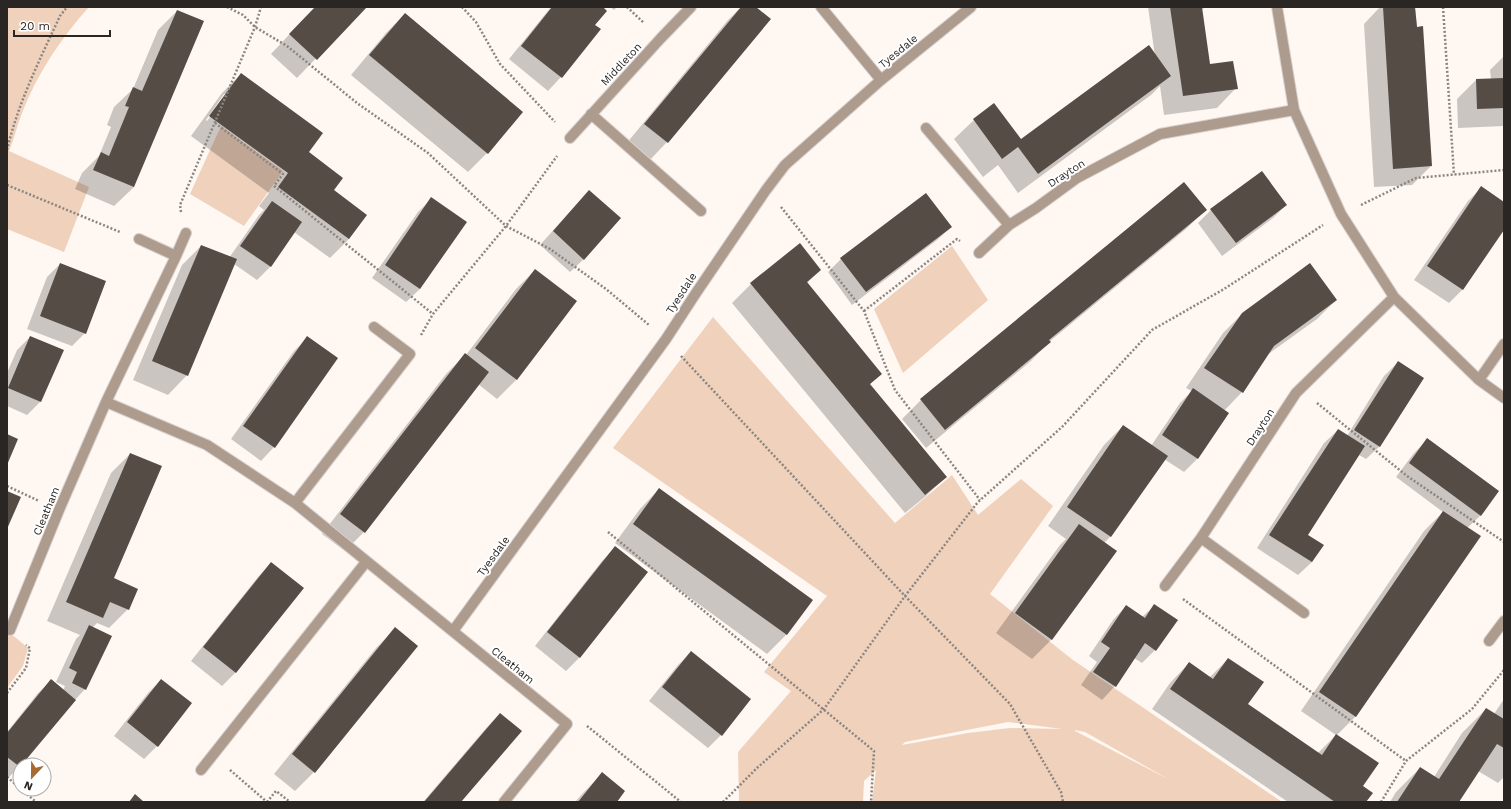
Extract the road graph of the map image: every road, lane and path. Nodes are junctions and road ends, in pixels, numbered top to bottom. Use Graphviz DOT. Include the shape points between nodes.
graph roads {
  1 [pos="67,7"];
  2 [pos="227,7"];
  3 [pos="261,7"];
  4 [pos="462,7"];
  5 [pos="691,7"];
  6 [pos="820,7"];
  7 [pos="971,7"];
  8 [pos="1277,7"];
  9 [pos="1443,7"];
  10 [pos="256,27"];
  11 [pos="881,80"];
  12 [pos="1294,110"];
  13 [pos="591,114"];
  14 [pos="214,123"];
  15 [pos="926,128"];
  16 [pos="570,138"];
  17 [pos="7,150"];
  18 [pos="1504,170"];
  19 [pos="1454,175"];
  20 [pos="7,185"];
  21 [pos="766,190"];
  22 [pos="701,211"];
  23 [pos="1340,214"];
  24 [pos="1009,225"];
  25 [pos="506,226"];
  26 [pos="186,232"];
  27 [pos="139,239"];
  28 [pos="980,253"];
  29 [pos="176,256"];
  30 [pos="1394,297"];
  31 [pos="864,311"];
  32 [pos="433,314"];
  33 [pos="374,327"];
  34 [pos="666,339"];
  35 [pos="1504,344"];
  36 [pos="410,354"];
  37 [pos="1479,380"];
  38 [pos="1300,389"];
  39 [pos="1504,398"];
  40 [pos="106,402"];
  41 [pos="7,486"];
  42 [pos="980,500"];
  43 [pos="295,503"];
  44 [pos="58,510"];
  45 [pos="608,532"];
  46 [pos="1201,538"];
  47 [pos="1504,542"];
  48 [pos="366,562"];
  49 [pos="1165,586"];
  50 [pos="905,596"];
  51 [pos="1304,613"];
  52 [pos="1504,621"];
  53 [pos="10,630"];
  54 [pos="453,631"];
  55 [pos="1489,641"];
  56 [pos="1504,670"];
  57 [pos="7,693"];
  58 [pos="824,709"];
  59 [pos="567,724"];
  60 [pos="213,756"];
  61 [pos="1406,761"];
  62 [pos="201,770"];
  63 [pos="267,802"];
  64 [pos="290,802"];
  65 [pos="504,802"];
  66 [pos="681,802"];
  67 [pos="723,802"];
  68 [pos="871,802"];
  69 [pos="1063,802"];
  70 [pos="1381,802"];
  1 -- 17 [label="path" via="60,16 32,76"];
  2 -- 10 [label="path"];
  3 -- 10 [label="path"];
  4 -- 16 [label="path" via="476,22 500,64"];
  5 -- 13 [label="street, Middleton"];
  6 -- 11 [label="street"];
  7 -- 11 [label="street, Tyesdale"];
  8 -- 12 [label="street"];
  9 -- 19 [label="path"];
  10 -- 14 [label="path"];
  10 -- 25 [label="path" via="287,46 357,103 428,153"];
  11 -- 21 [label="street, Tyesdale" via="785,165"];
  12 -- 23 [label="street"];
  12 -- 24 [label="street, Drayton" via="1160,134 1077,178"];
  13 -- 16 [label="street, Middleton"];
  13 -- 22 [label="street"];
  14 -- 26 [label="path" via="180,205"];
  14 -- 32 [label="path" via="283,174 274,186"];
  15 -- 24 [label="street"];
  16 -- 25 [label="path"];
  18 -- 19 [label="path"];
  19 -- 23 [label="path" via="1416,178"];
  20 -- 27 [label="path"];
  21 -- 31 [label="path"];
  21 -- 34 [label="street, Tyesdale"];
  23 -- 30 [label="street"];
  23 -- 42 [label="path" via="1224,289 1152,330 1062,427"];
  24 -- 28 [label="street, Drayton"];
  25 -- 32 [label="path"];
  25 -- 34 [label="path" via="550,249 606,289"];
  26 -- 29 [label="street, Cleatham"];
  27 -- 29 [label="street"];
  28 -- 31 [label="path" via="957,239"];
  29 -- 40 [label="street, Cleatham"];
  30 -- 37 [label="street"];
  30 -- 38 [label="street, Drayton"];
  31 -- 42 [label="path" via="894,390"];
  32 -- 36 [label="path"];
  33 -- 36 [label="street"];
  34 -- 50 [label="path"];
  34 -- 54 [label="street, Tyesdale"];
  35 -- 37 [label="street"];
  36 -- 43 [label="street"];
  37 -- 39 [label="street"];
  38 -- 46 [label="street, Drayton"];
  38 -- 47 [label="path" via="1407,476"];
  40 -- 43 [label="street, Cleatham" via="207,445"];
  40 -- 44 [label="street, Cleatham"];
  41 -- 44 [label="path"];
  42 -- 50 [label="path"];
  43 -- 48 [label="street, Cleatham"];
  44 -- 53 [label="street, Cleatham"];
  45 -- 58 [label="path"];
  46 -- 49 [label="street, Drayton"];
  46 -- 51 [label="street"];
  48 -- 54 [label="street, Cleatham"];
  48 -- 60 [label="street"];
  49 -- 61 [label="path"];
  50 -- 58 [label="path"];
  50 -- 69 [label="path" via="1010,704 1062,792"];
  52 -- 55 [label="street"];
  53 -- 57 [label="path" via="30,648 26,668"];
  54 -- 59 [label="street, Cleatham"];
  56 -- 61 [label="path" via="1472,709"];
  58 -- 67 [label="path"];
  58 -- 68 [label="path" via="874,751"];
  59 -- 65 [label="street"];
  59 -- 66 [label="path" via="588,726"];
  60 -- 62 [label="street"];
  60 -- 63 [label="path"];
  61 -- 70 [label="path"];
  63 -- 64 [label="path" via="276,791"];
}
